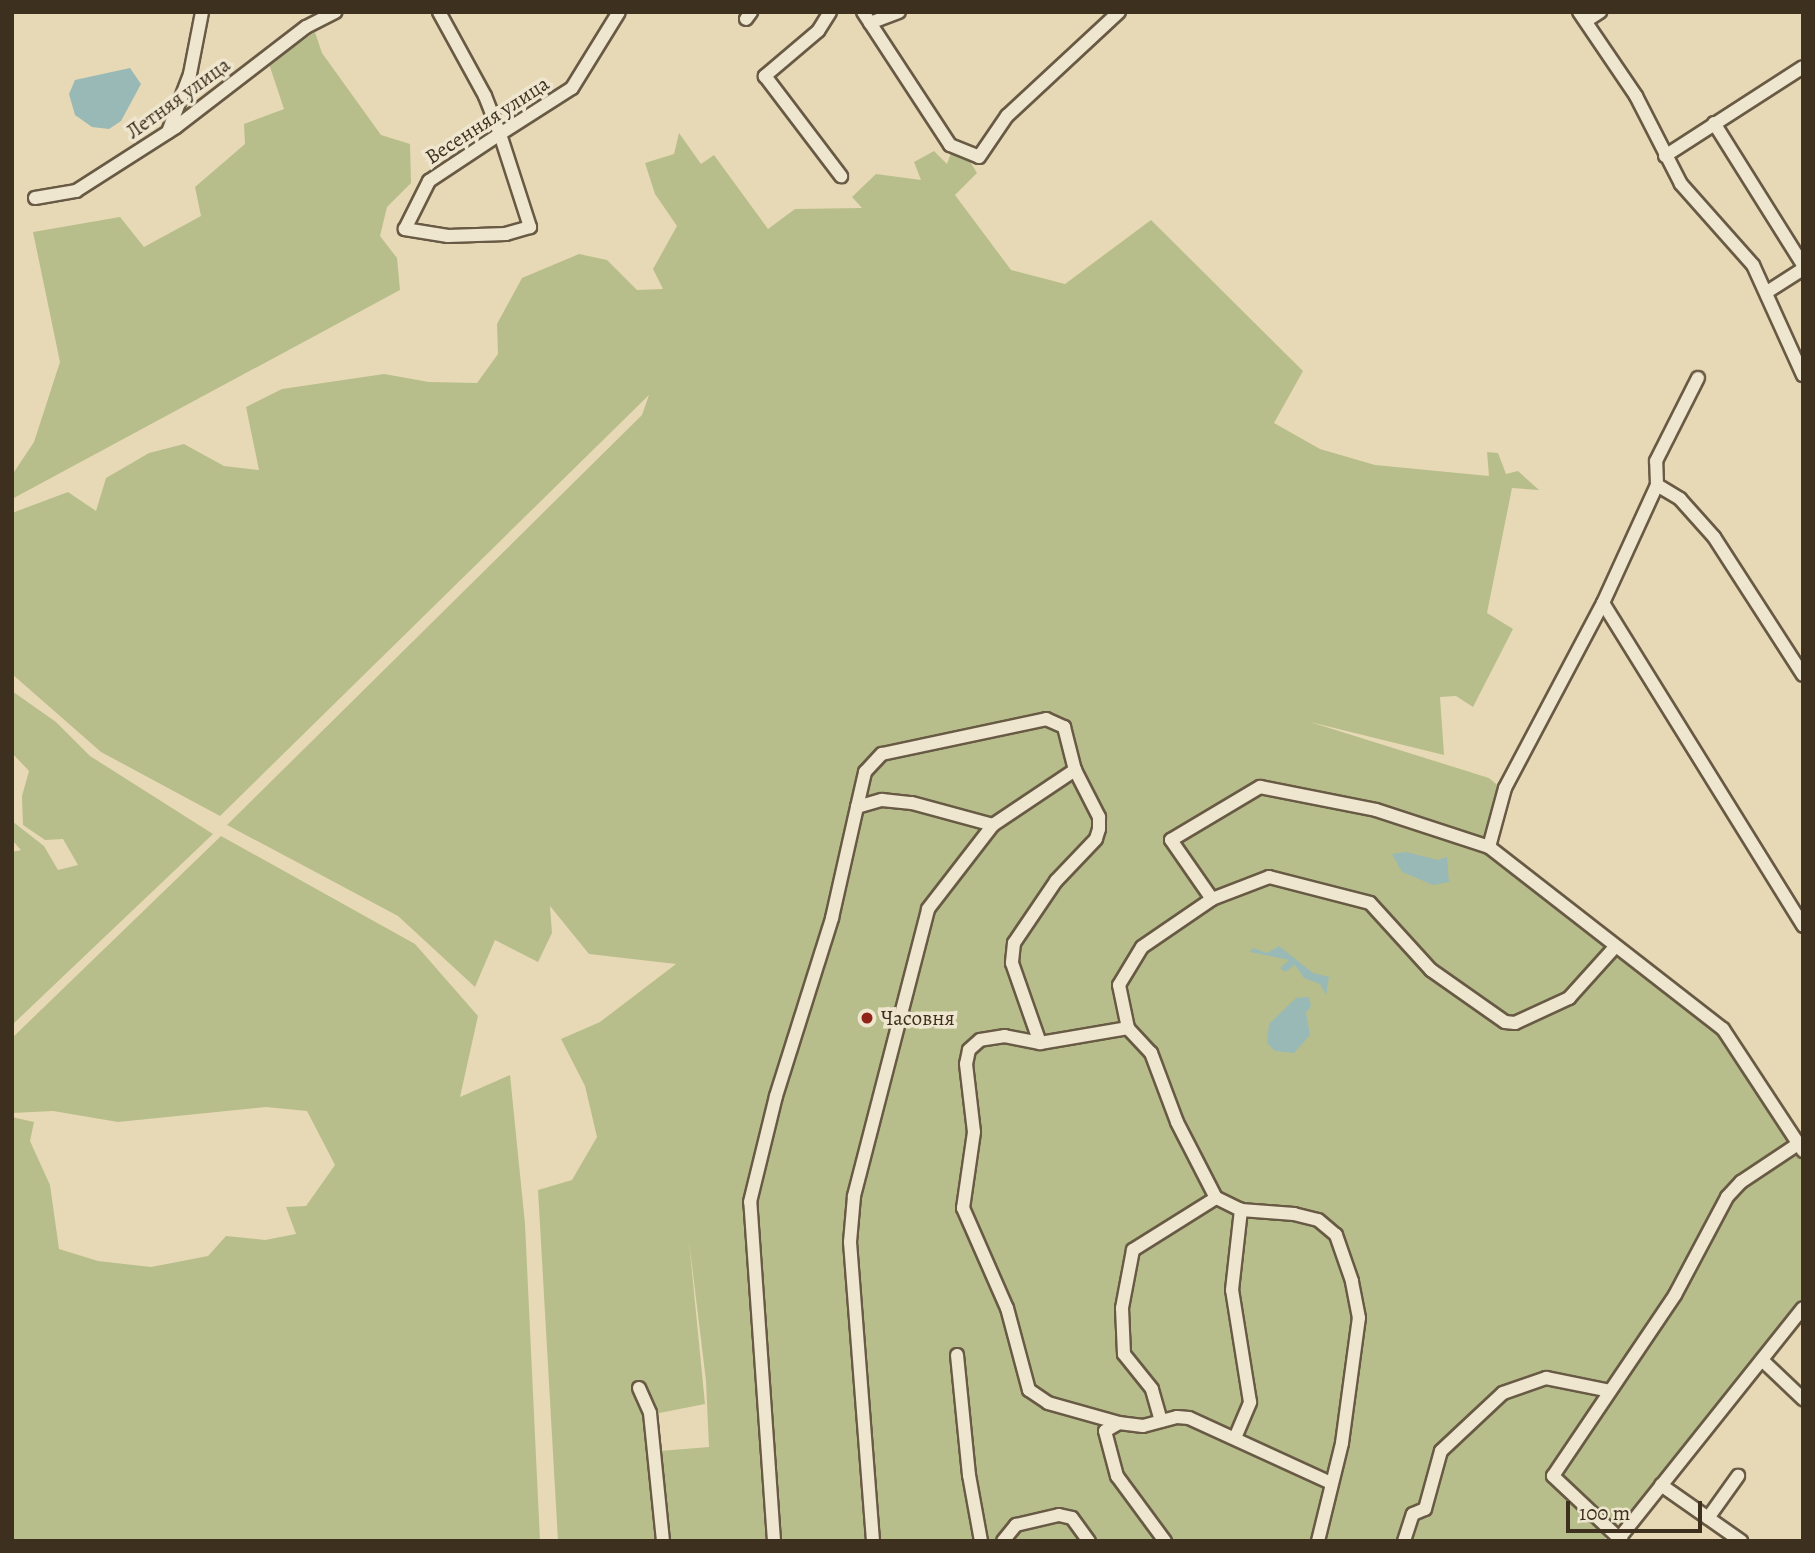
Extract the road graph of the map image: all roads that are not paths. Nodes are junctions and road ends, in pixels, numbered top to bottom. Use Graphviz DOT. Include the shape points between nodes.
graph roads {
  1 [pos="202,12"];
  2 [pos="335,12"];
  3 [pos="439,12"];
  4 [pos="619,12"];
  5 [pos="830,12"];
  6 [pos="899,12"];
  7 [pos="1119,12"];
  8 [pos="1600,12"];
  9 [pos="1583,17"];
  10 [pos="867,18"];
  11 [pos="1803,67"];
  12 [pos="1714,123"];
  13 [pos="168,132"];
  14 [pos="500,134"];
  15 [pos="1665,156"];
  16 [pos="841,176"];
  17 [pos="35,198"];
  18 [pos="1803,267"];
  19 [pos="1767,292"];
  20 [pos="1803,375"];
  21 [pos="1698,378"];
  22 [pos="1657,485"];
  23 [pos="1603,603"];
  24 [pos="1803,675"];
  25 [pos="1075,769"];
  26 [pos="857,807"];
  27 [pos="993,825"];
  28 [pos="1489,847"];
  29 [pos="1212,899"];
  30 [pos="1803,926"];
  31 [pos="1614,948"];
  32 [pos="1128,1028"];
  33 [pos="1040,1043"];
  34 [pos="1800,1147"];
  35 [pos="1216,1198"];
  36 [pos="1241,1210"];
  37 [pos="1803,1308"];
  38 [pos="957,1354"];
  39 [pos="1762,1360"];
  40 [pos="639,1388"];
  41 [pos="1610,1391"];
  42 [pos="1803,1399"];
  43 [pos="1161,1421"];
  44 [pos="1119,1423"];
  45 [pos="1236,1438"];
  46 [pos="1738,1476"];
  47 [pos="1329,1482"];
  48 [pos="1661,1486"];
  49 [pos="1708,1518"];
  50 [pos="1620,1539"];
  51 [pos="663,1541"];
  52 [pos="774,1541"];
  53 [pos="873,1541"];
  54 [pos="981,1541"];
  55 [pos="1003,1541"];
  56 [pos="1089,1541"];
  57 [pos="1165,1541"];
  58 [pos="1318,1541"];
  59 [pos="1404,1541"];
  60 [pos="1741,1541"];
  1 -- 13 [label="street" via="190,74"];
  2 -- 13 [label="street, Летняя улица" via="306,27"];
  3 -- 14 [label="street" via="485,96"];
  4 -- 14 [label="street, Весенняя улица" via="572,88"];
  5 -- 16 [label="street" via="818,31 765,76"];
  6 -- 10 [label="street"];
  7 -- 10 [label="street" via="1007,116 979,158 950,145"];
  8 -- 9 [label="street"];
  9 -- 15 [label="street" via="1636,96"];
  11 -- 12 [label="street"];
  12 -- 15 [label="street"];
  12 -- 18 [label="street"];
  13 -- 17 [label="street, Летняя улица" via="76,191"];
  14 -- 14 [label="street, Весенняя улица" via="530,227 506,234 448,236 405,229 429,181"];
  15 -- 19 [label="street" via="1697,206 1727,232 1753,265"];
  18 -- 19 [label="street"];
  19 -- 20 [label="street"];
  21 -- 22 [label="street" via="1656,461"];
  22 -- 23 [label="street"];
  22 -- 24 [label="street" via="1680,499 1714,537"];
  23 -- 28 [label="street" via="1505,788"];
  23 -- 30 [label="street"];
  25 -- 26 [label="street" via="1064,727 1046,719 882,754 865,772"];
  25 -- 27 [label="street"];
  25 -- 33 [label="street" via="1098,817 1096,839 1056,881 1014,943 1012,962"];
  26 -- 27 [label="street" via="881,800 912,803"];
  26 -- 52 [label="street" via="832,918 776,1096 750,1202"];
  27 -- 53 [label="street" via="928,909 855,1196 850,1242"];
  28 -- 29 [label="street" via="1377,810 1260,786 1171,840"];
  28 -- 31 [label="street"];
  29 -- 31 [label="street" via="1269,877 1370,903 1431,970 1504,1023 1515,1023 1569,998"];
  29 -- 32 [label="street" via="1142,947 1119,985"];
  31 -- 34 [label="street" via="1723,1029"];
  32 -- 33 [label="street"];
  32 -- 35 [label="street" via="1151,1053 1177,1122"];
  33 -- 44 [label="street" via="1005,1036 980,1040 969,1050 966,1064 974,1132 963,1208 1007,1308 1029,1390 1048,1403"];
  34 -- 41 [label="street" via="1741,1182 1727,1197 1675,1296"];
  35 -- 36 [label="street"];
  35 -- 43 [label="street" via="1133,1250 1122,1308 1124,1354 1152,1389"];
  36 -- 45 [label="street" via="1232,1290 1251,1402"];
  36 -- 47 [label="street" via="1318,1220 1336,1235 1352,1281 1359,1318 1342,1443"];
  37 -- 39 [label="street"];
  38 -- 54 [label="street" via="969,1475"];
  39 -- 42 [label="street"];
  39 -- 48 [label="street"];
  40 -- 51 [label="street" via="650,1413"];
  41 -- 50 [label="street" via="1552,1476"];
  41 -- 59 [label="street" via="1546,1378 1503,1393 1441,1451 1425,1509 1413,1514"];
  43 -- 44 [label="street" via="1143,1426"];
  43 -- 45 [label="street" via="1189,1418"];
  44 -- 57 [label="street" via="1105,1431 1116,1476"];
  45 -- 47 [label="street"];
  46 -- 49 [label="street"];
  47 -- 58 [label="street"];
  48 -- 49 [label="street"];
  48 -- 50 [label="street"];
  49 -- 60 [label="street"];
  55 -- 56 [label="street" via="1016,1525 1038,1516 1059,1515 1072,1518"];
}
